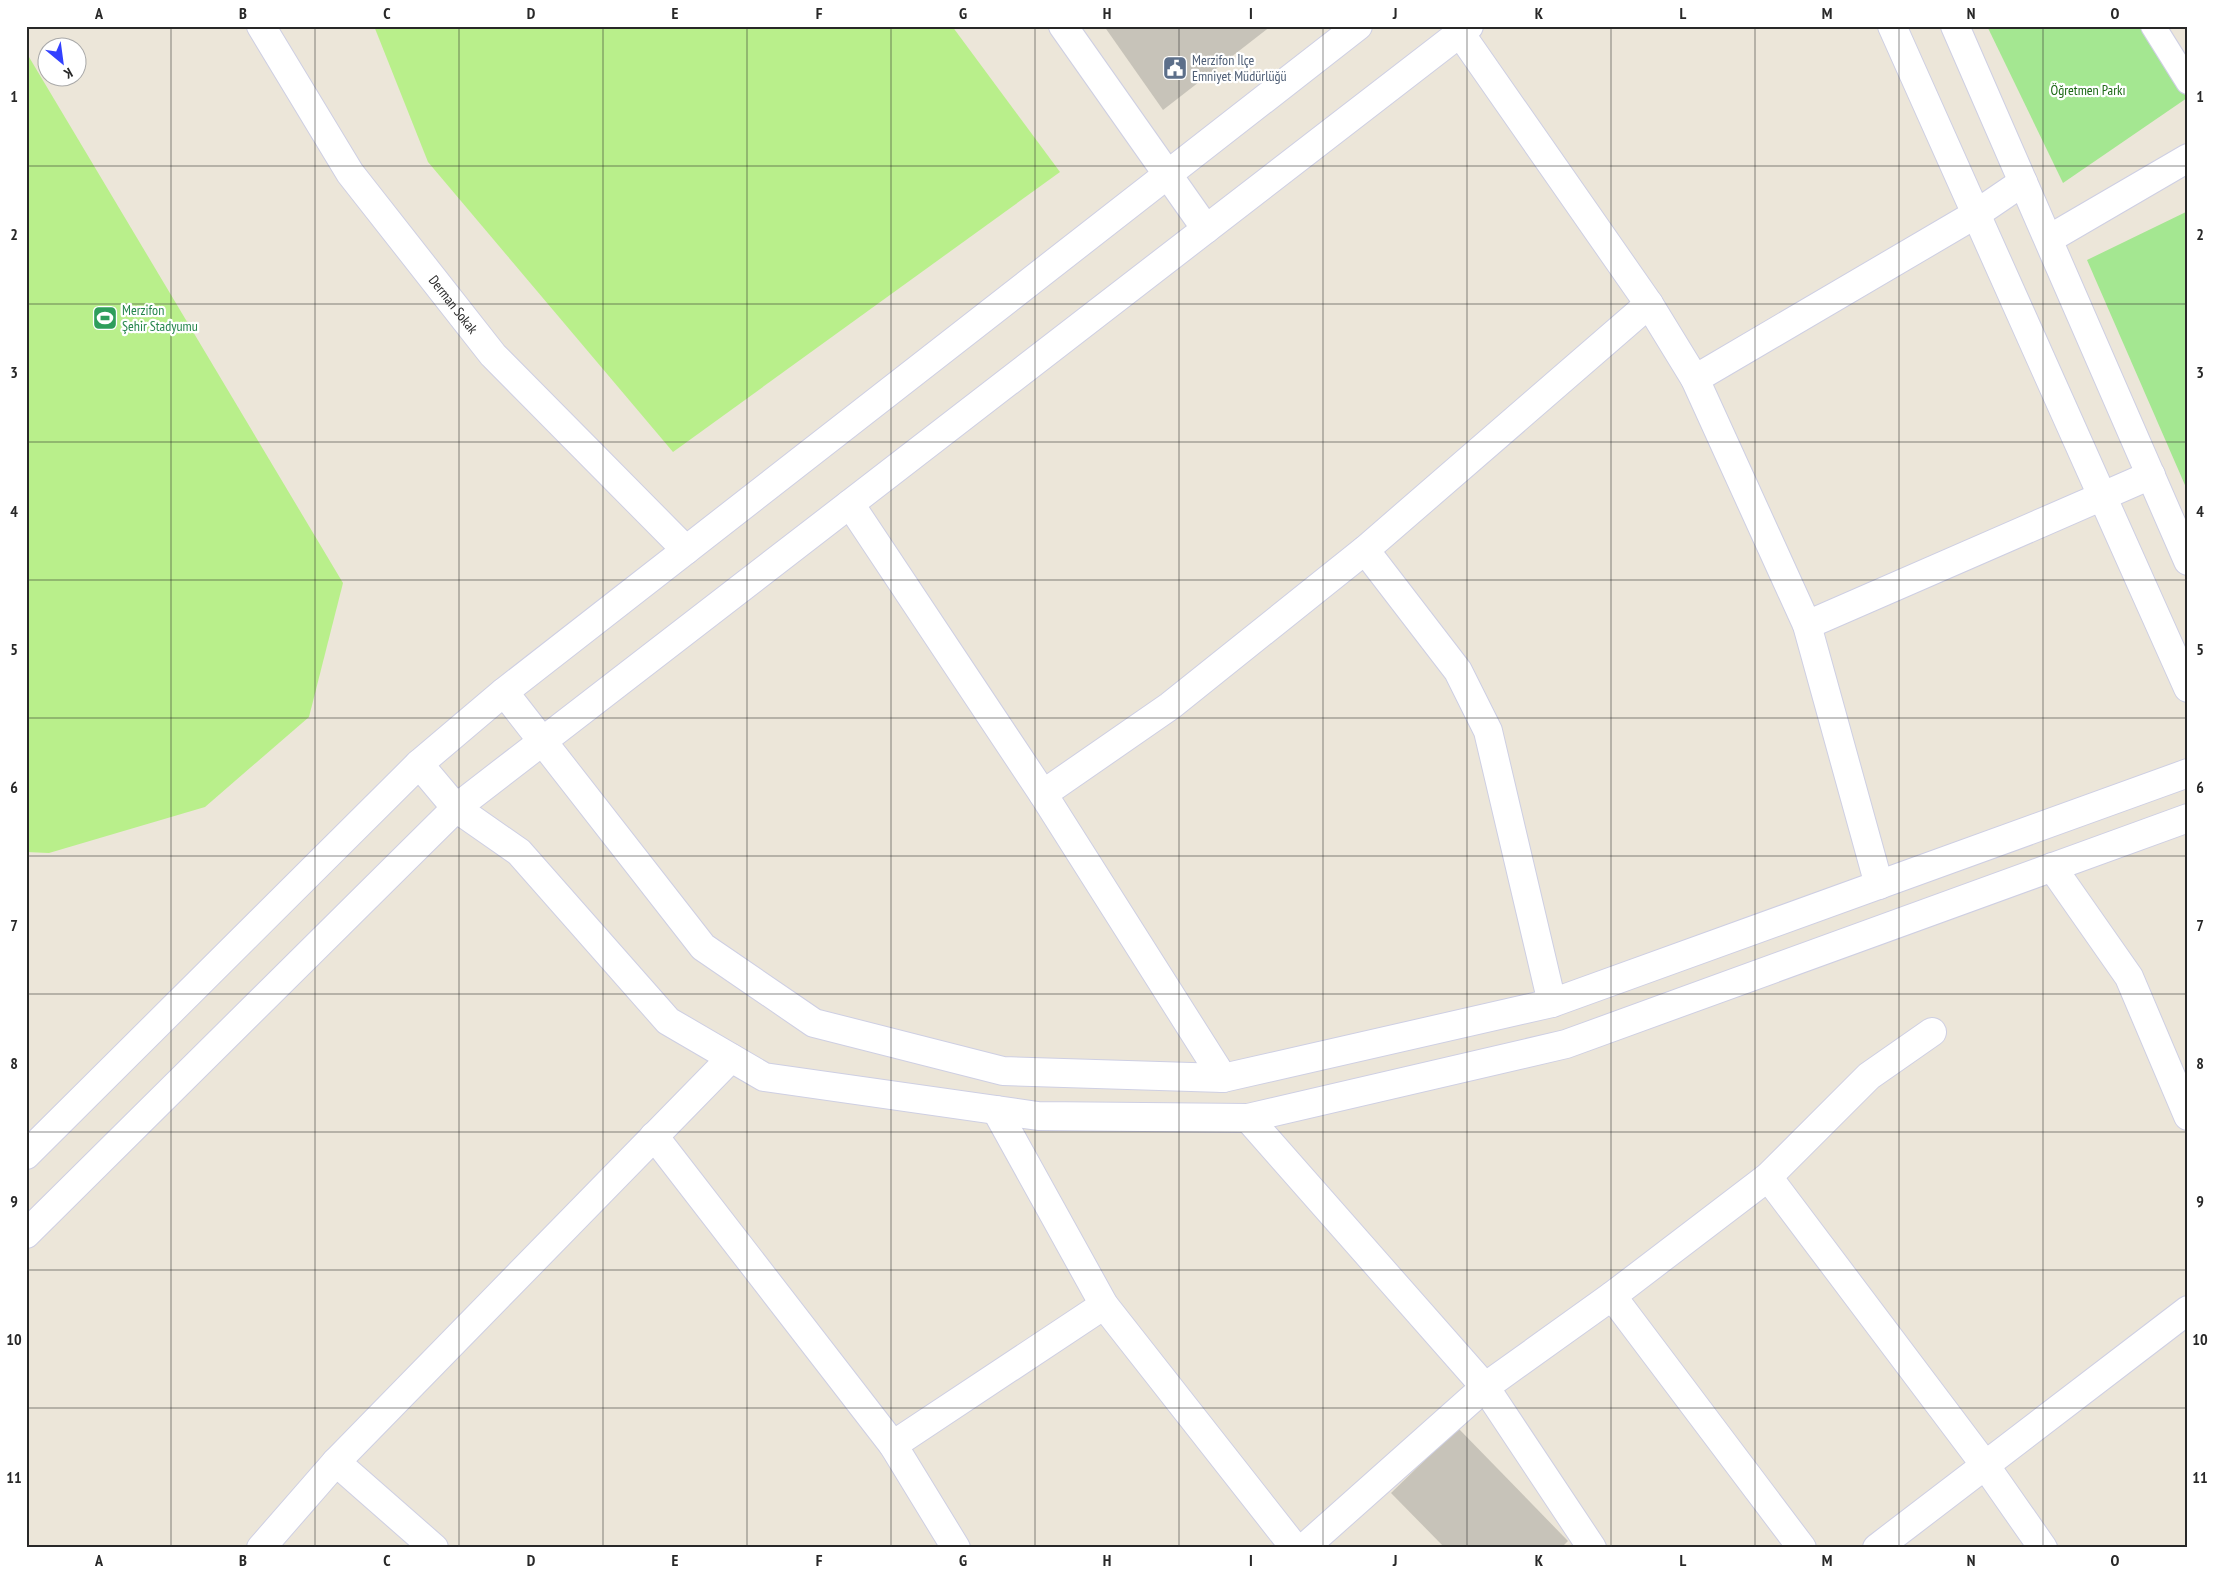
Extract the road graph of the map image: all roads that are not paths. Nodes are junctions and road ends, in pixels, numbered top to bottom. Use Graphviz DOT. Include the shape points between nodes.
graph roads {
  1 [pos="261,26"];
  2 [pos="1064,26"];
  3 [pos="1358,26"];
  4 [pos="1892,26"];
  5 [pos="1955,26"];
  6 [pos="2153,26"];
  7 [pos="1465,30"];
  8 [pos="2188,82"];
  9 [pos="2188,158"];
  10 [pos="1168,174"];
  11 [pos="2024,182"];
  12 [pos="1976,214"];
  13 [pos="1206,229"];
  14 [pos="2049,239"];
  15 [pos="1649,304"];
  16 [pos="1695,380"];
  17 [pos="2151,475"];
  18 [pos="2102,496"];
  19 [pos="850,504"];
  20 [pos="686,550"];
  21 [pos="1365,550"];
  22 [pos="2188,560"];
  23 [pos="1807,626"];
  24 [pos="2188,688"];
  25 [pos="504,692"];
  26 [pos="542,741"];
  27 [pos="419,764"];
  28 [pos="2188,773"];
  29 [pos="1043,794"];
  30 [pos="456,808"];
  31 [pos="2188,818"];
  32 [pos="2052,868"];
  33 [pos="1879,885"];
  34 [pos="1552,1003"];
  35 [pos="1932,1032"];
  36 [pos="731,1058"];
  37 [pos="1223,1078"];
  38 [pos="996,1110"];
  39 [pos="2188,1116"];
  40 [pos="1248,1118"];
  41 [pos="654,1136"];
  42 [pos="26,1155"];
  43 [pos="1768,1177"];
  44 [pos="26,1234"];
  45 [pos="1612,1296"];
  46 [pos="1104,1305"];
  47 [pos="2188,1310"];
  48 [pos="1485,1387"];
  49 [pos="893,1445"];
  50 [pos="336,1462"];
  51 [pos="1985,1465"];
  52 [pos="261,1548"];
  53 [pos="434,1548"];
  54 [pos="956,1548"];
  55 [pos="1295,1548"];
  56 [pos="1304,1548"];
  57 [pos="1592,1548"];
  58 [pos="1802,1548"];
  59 [pos="1878,1548"];
  60 [pos="2043,1548"];
  1 -- 20 [label="street, Derman Sokak" via="350,173 493,355"];
  2 -- 10 [label="street"];
  3 -- 10 [label="street"];
  4 -- 12 [label="street"];
  5 -- 11 [label="street"];
  6 -- 8 [label="lane"];
  7 -- 13 [label="street"];
  7 -- 15 [label="street"];
  9 -- 14 [label="street"];
  10 -- 13 [label="street"];
  10 -- 20 [label="street"];
  11 -- 12 [label="street"];
  11 -- 14 [label="street"];
  12 -- 16 [label="street"];
  12 -- 18 [label="street"];
  13 -- 19 [label="street"];
  14 -- 17 [label="street"];
  15 -- 16 [label="street"];
  15 -- 21 [label="street"];
  16 -- 23 [label="street"];
  17 -- 18 [label="street"];
  17 -- 22 [label="street"];
  18 -- 23 [label="street"];
  18 -- 24 [label="street"];
  19 -- 26 [label="street"];
  19 -- 29 [label="street"];
  20 -- 25 [label="street"];
  21 -- 29 [label="street" via="1170,706"];
  21 -- 34 [label="street" via="1458,671 1488,730"];
  23 -- 33 [label="street"];
  25 -- 26 [label="street"];
  25 -- 27 [label="street"];
  26 -- 30 [label="street"];
  26 -- 37 [label="street" via="703,947 814,1023 1003,1071"];
  27 -- 30 [label="street"];
  27 -- 42 [label="street"];
  28 -- 33 [label="street"];
  29 -- 37 [label="street"];
  30 -- 36 [label="street" via="519,852 668,1021"];
  30 -- 44 [label="street"];
  31 -- 32 [label="street"];
  32 -- 39 [label="street" via="2129,977"];
  32 -- 40 [label="street" via="1566,1044"];
  33 -- 34 [label="street"];
  34 -- 37 [label="street"];
  35 -- 43 [label="street" via="1869,1076"];
  36 -- 38 [label="street" via="764,1077"];
  36 -- 41 [label="street"];
  38 -- 40 [label="street" via="1038,1116"];
  38 -- 46 [label="street"];
  40 -- 48 [label="street"];
  41 -- 49 [label="street"];
  41 -- 50 [label="street"];
  43 -- 45 [label="street"];
  43 -- 51 [label="street"];
  45 -- 48 [label="street"];
  45 -- 58 [label="street"];
  46 -- 49 [label="street"];
  46 -- 55 [label="street"];
  47 -- 51 [label="street"];
  48 -- 56 [label="street"];
  48 -- 57 [label="street"];
  49 -- 54 [label="street"];
  50 -- 52 [label="street"];
  50 -- 53 [label="street"];
  51 -- 59 [label="street"];
  51 -- 60 [label="street"];
}
